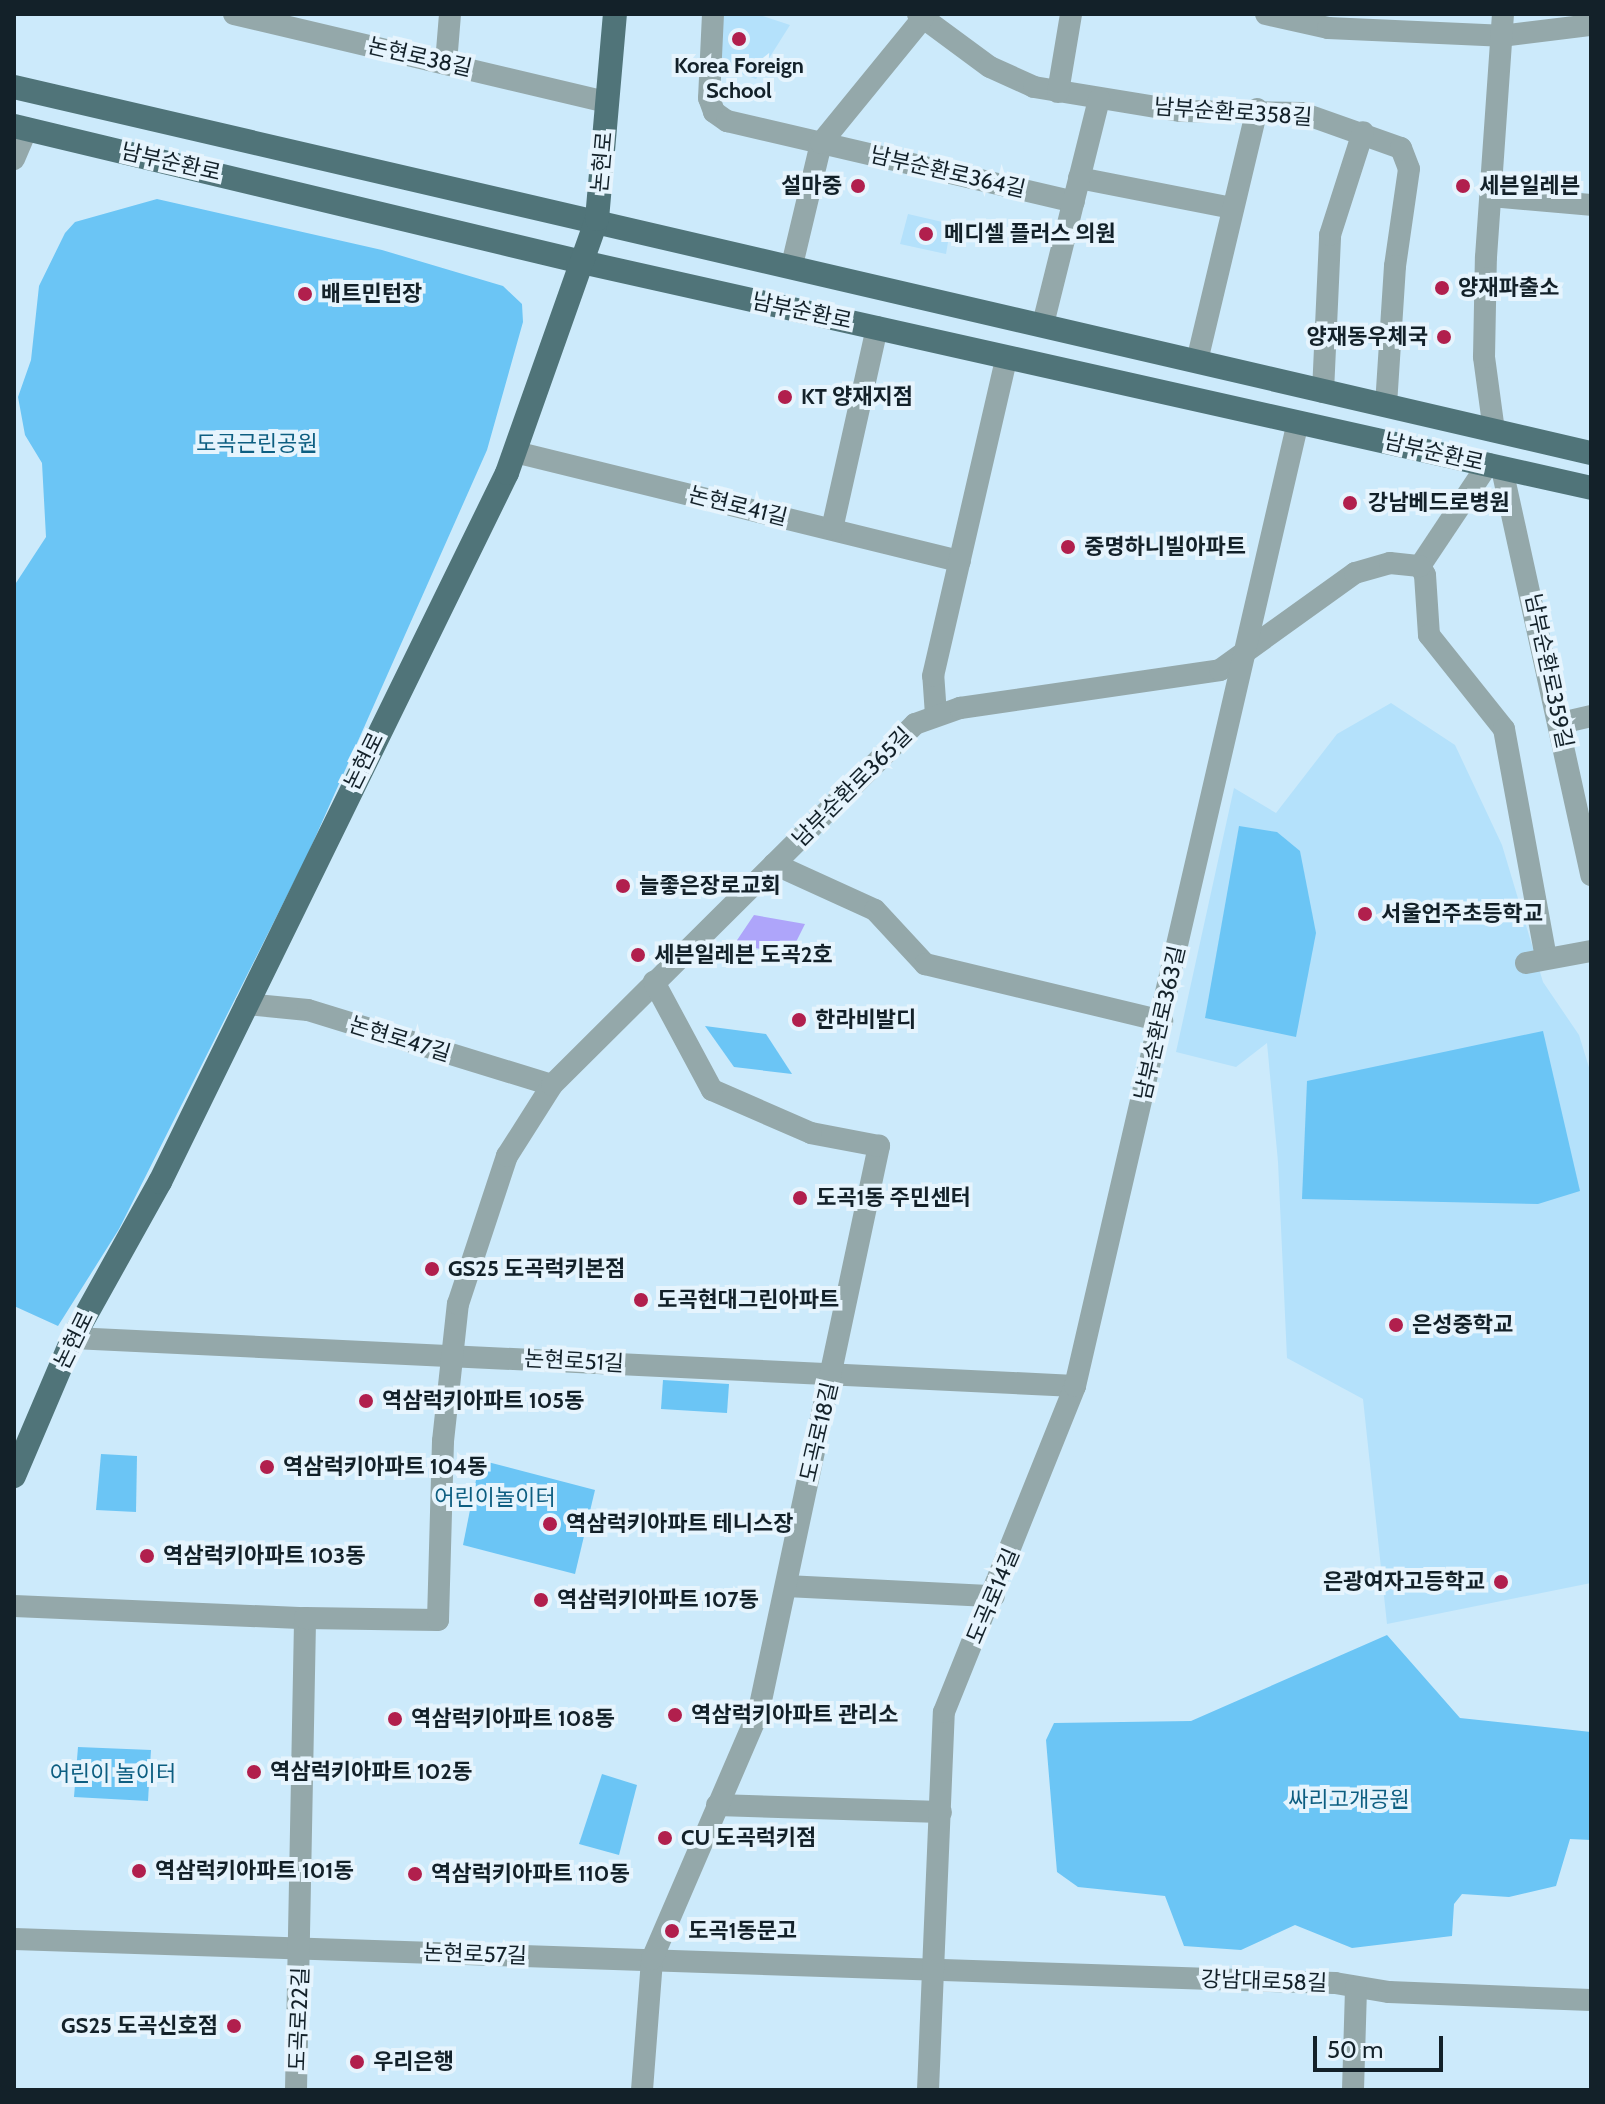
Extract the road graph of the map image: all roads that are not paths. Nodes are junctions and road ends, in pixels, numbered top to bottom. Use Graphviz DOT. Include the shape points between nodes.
graph roads {
  1 [pos="234,14"];
  2 [pos="450,14"];
  3 [pos="615,14"];
  4 [pos="713,14"];
  5 [pos="1071,14"];
  6 [pos="1266,14"];
  7 [pos="921,16"];
  8 [pos="1329,21"];
  9 [pos="1407,23"];
  10 [pos="1502,25"];
  11 [pos="1591,25"];
  12 [pos="446,63"];
  13 [pos="14,87"];
  14 [pos="1058,92"];
  15 [pos="1099,99"];
  16 [pos="606,102"];
  17 [pos="1257,109"];
  18 [pos="20,128"];
  19 [pos="1363,132"];
  20 [pos="821,143"];
  21 [pos="14,159"];
  22 [pos="1079,178"];
  23 [pos="1491,196"];
  24 [pos="1074,202"];
  25 [pos="1591,205"];
  26 [pos="1232,208"];
  27 [pos="597,219"];
  28 [pos="582,262"];
  29 [pos="792,265"];
  30 [pos="1043,324"];
  31 [pos="877,327"];
  32 [pos="1006,359"];
  33 [pos="1197,361"];
  34 [pos="1323,392"];
  35 [pos="1386,405"];
  36 [pos="1298,422"];
  37 [pos="1494,431"];
  38 [pos="515,452"];
  39 [pos="1591,453"];
  40 [pos="1495,467"];
  41 [pos="1591,488"];
  42 [pos="832,529"];
  43 [pos="960,561"];
  44 [pos="1420,566"];
  45 [pos="1240,659"];
  46 [pos="936,715"];
  47 [pos="1591,716"];
  48 [pos="1561,723"];
  49 [pos="774,864"];
  50 [pos="1591,875"];
  51 [pos="1591,951"];
  52 [pos="654,982"];
  53 [pos="246,1004"];
  54 [pos="1162,1021"];
  55 [pos="552,1085"];
  56 [pos="73,1338"];
  57 [pos="450,1355"];
  58 [pos="832,1375"];
  59 [pos="1075,1386"];
  60 [pos="14,1476"];
  61 [pos="786,1586"];
  62 [pos="994,1596"];
  63 [pos="14,1606"];
  64 [pos="305,1618"];
  65 [pos="717,1805"];
  66 [pos="941,1812"];
  67 [pos="14,1939"];
  68 [pos="302,1948"];
  69 [pos="652,1959"];
  70 [pos="936,1970"];
  71 [pos="1356,1988"];
  72 [pos="1591,2000"];
  73 [pos="296,2090"];
  74 [pos="642,2090"];
  75 [pos="928,2090"];
  76 [pos="1353,2090"];
  1 -- 12 [label="street, 논현로38길"];
  2 -- 12 [label="street"];
  3 -- 16 [label="main road, 논현로"];
  4 -- 20 [label="street, 남부순환로364길" via="709,98 714,112 727,121"];
  5 -- 14 [label="street"];
  6 -- 8 [label="street"];
  7 -- 14 [label="street, 남부순환로358길" via="990,67"];
  7 -- 20 [label="street"];
  8 -- 9 [label="street"];
  9 -- 10 [label="street"];
  10 -- 11 [label="street"];
  10 -- 23 [label="street"];
  12 -- 16 [label="street, 논현로38길"];
  13 -- 27 [label="main road, 남부순환로"];
  14 -- 15 [label="street, 남부순환로358길"];
  15 -- 17 [label="street, 남부순환로358길" via="1181,111"];
  15 -- 22 [label="street"];
  16 -- 27 [label="main road, 논현로"];
  17 -- 19 [label="street, 남부순환로358길" via="1302,113"];
  17 -- 26 [label="street"];
  18 -- 21 [label="street"];
  18 -- 28 [label="main road, 남부순환로"];
  19 -- 34 [label="street" via="1330,235"];
  19 -- 35 [label="street, 남부순환로358길" via="1401,148 1409,169"];
  20 -- 24 [label="street, 남부순환로364길"];
  20 -- 29 [label="street"];
  22 -- 24 [label="street"];
  22 -- 26 [label="street"];
  23 -- 25 [label="street"];
  23 -- 37 [label="street" via="1484,357"];
  24 -- 30 [label="street"];
  26 -- 33 [label="street"];
  27 -- 28 [label="main road, 논현로"];
  27 -- 29 [label="main road, 남부순환로"];
  28 -- 31 [label="main road, 남부순환로"];
  28 -- 38 [label="main road, 논현로"];
  29 -- 30 [label="main road, 남부순환로"];
  30 -- 33 [label="main road, 남부순환로"];
  31 -- 32 [label="main road, 남부순환로"];
  31 -- 42 [label="street"];
  32 -- 36 [label="main road, 남부순환로"];
  32 -- 43 [label="street, 남부순환로365길"];
  33 -- 34 [label="main road, 남부순환로"];
  34 -- 35 [label="main road, 남부순환로"];
  35 -- 37 [label="main road, 남부순환로"];
  36 -- 40 [label="main road, 남부순환로"];
  36 -- 45 [label="street, 남부순환로363길"];
  37 -- 39 [label="main road, 남부순환로"];
  38 -- 42 [label="street, 논현로41길"];
  38 -- 53 [label="main road, 논현로"];
  40 -- 41 [label="main road, 남부순환로"];
  40 -- 44 [label="street"];
  40 -- 48 [label="street, 남부순환로359길"];
  42 -- 43 [label="street, 논현로41길"];
  43 -- 46 [label="street, 남부순환로365길" via="933,676"];
  44 -- 45 [label="street" via="1390,563 1355,573"];
  44 -- 51 [label="street" via="1429,635 1504,729 1536,960"];
  45 -- 46 [label="street" via="1220,670"];
  45 -- 54 [label="street, 남부순환로363길"];
  46 -- 49 [label="street, 남부순환로365길" via="915,724"];
  47 -- 48 [label="street"];
  48 -- 50 [label="street, 남부순환로359길"];
  49 -- 52 [label="street, 남부순환로365길"];
  49 -- 54 [label="street" via="875,910 925,964"];
  52 -- 55 [label="street, 남부순환로365길"];
  52 -- 58 [label="street, 도곡로18길" via="712,1090 811,1133 879,1146"];
  53 -- 55 [label="street, 논현로47길" via="308,1010"];
  53 -- 56 [label="main road, 논현로" via="160,1182"];
  54 -- 59 [label="street, 남부순환로363길"];
  55 -- 57 [label="street, 남부순환로365길" via="507,1156 458,1304"];
  56 -- 57 [label="street, 논현로51길"];
  56 -- 60 [label="main road, 논현로"];
  57 -- 58 [label="street, 논현로51길"];
  57 -- 64 [label="street, 남부순환로365길" via="438,1620"];
  58 -- 59 [label="street, 논현로51길"];
  58 -- 61 [label="street, 도곡로18길"];
  59 -- 62 [label="street, 도곡로14길"];
  61 -- 62 [label="street"];
  61 -- 65 [label="street, 도곡로18길" via="759,1710"];
  62 -- 66 [label="street, 도곡로14길" via="944,1712"];
  63 -- 64 [label="street"];
  64 -- 68 [label="street, 도곡로22길"];
  65 -- 66 [label="street"];
  65 -- 69 [label="street, 도곡로18길"];
  66 -- 70 [label="street, 도곡로14길"];
  67 -- 68 [label="street, 논현로57길"];
  68 -- 69 [label="street, 논현로57길"];
  68 -- 73 [label="street, 도곡로22길"];
  69 -- 70 [label="street, 논현로57길"];
  69 -- 74 [label="street, 도곡로18길"];
  70 -- 71 [label="street, 강남대로58길"];
  70 -- 75 [label="street, 도곡로14길"];
  71 -- 72 [label="street, 강남대로58길"];
  71 -- 76 [label="street"];
}
